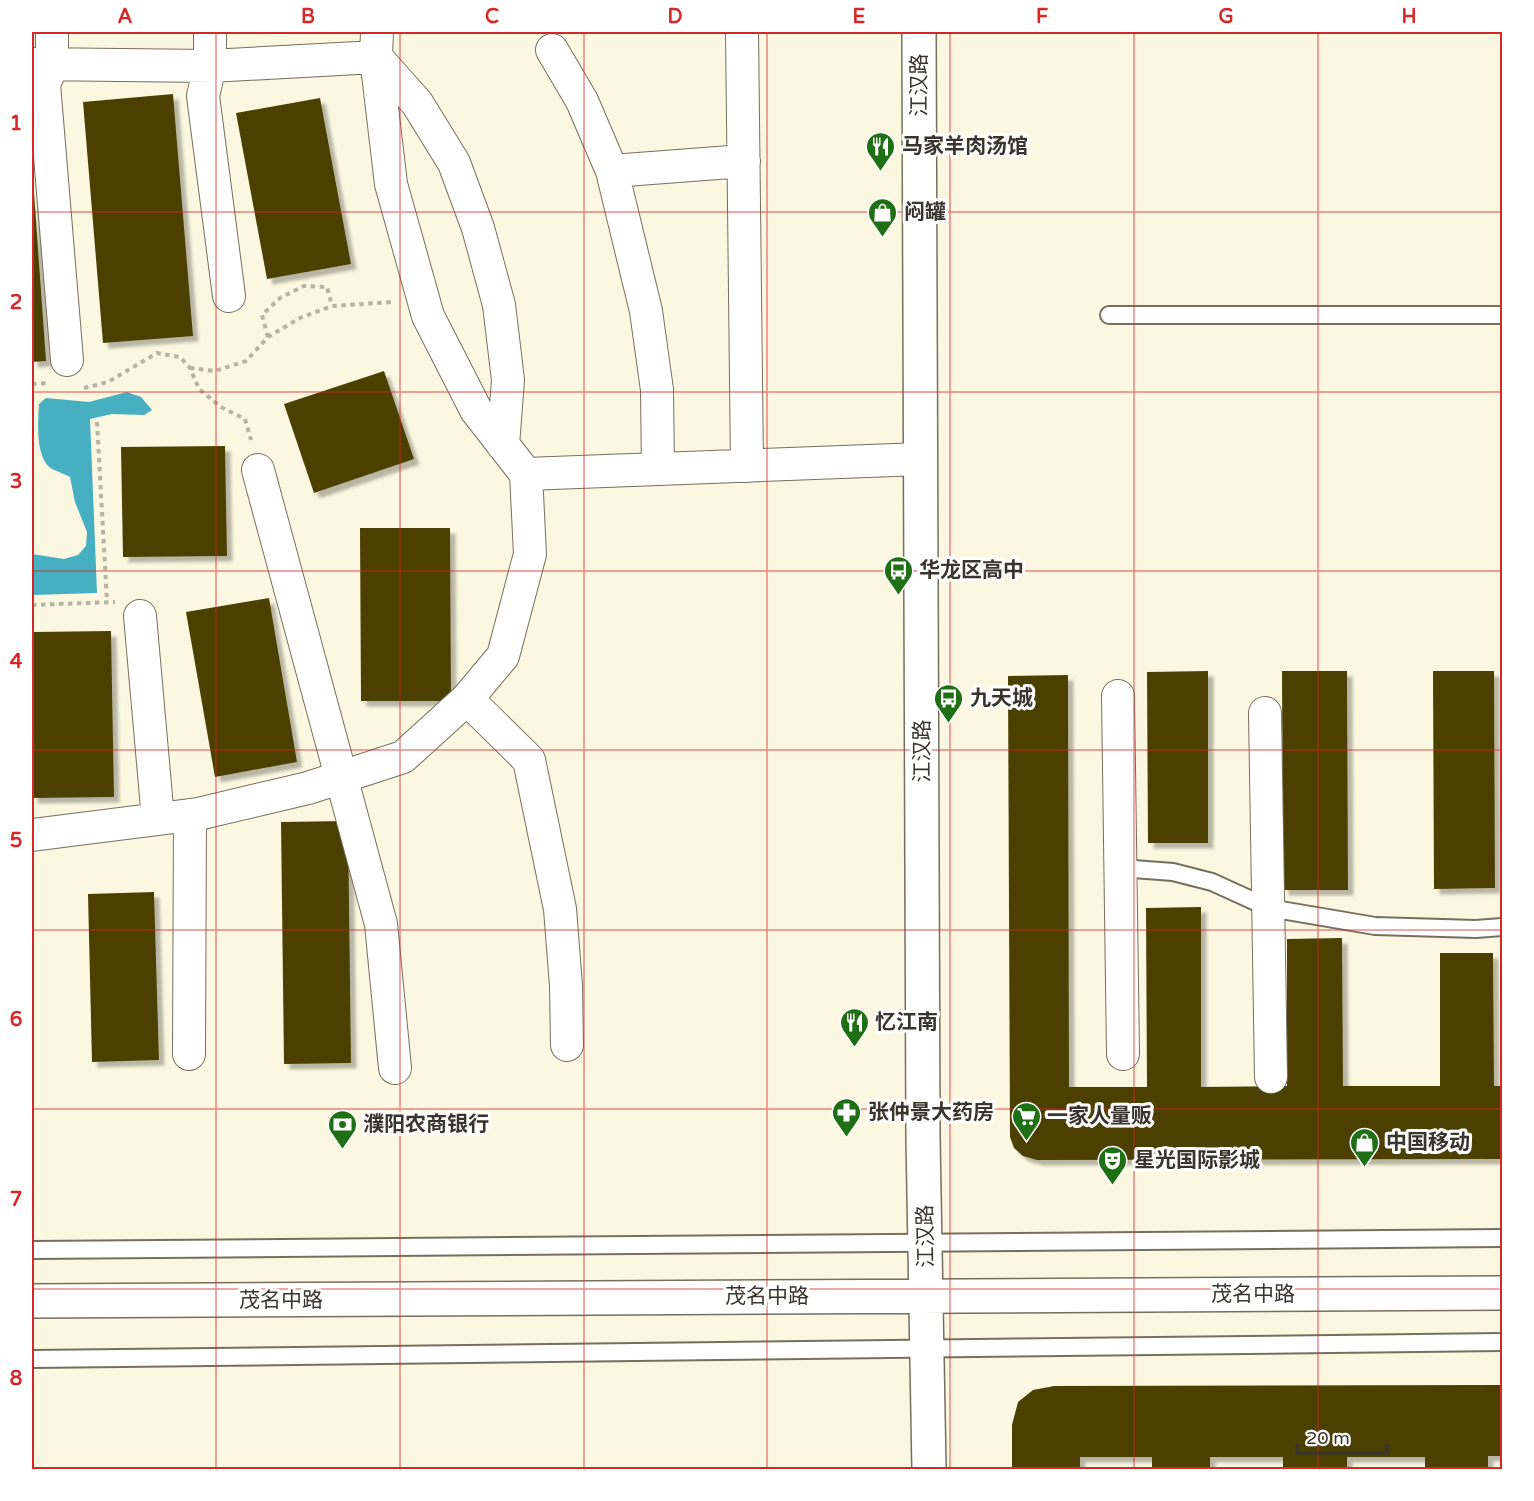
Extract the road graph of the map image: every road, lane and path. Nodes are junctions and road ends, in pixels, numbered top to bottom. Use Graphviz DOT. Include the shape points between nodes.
graph roads {
  1 [pos="52,32"];
  2 [pos="210,32"];
  3 [pos="742,32"];
  4 [pos="919,32"];
  5 [pos="376,44"];
  6 [pos="552,50"];
  7 [pos="42,65"];
  8 [pos="210,66"];
  9 [pos="744,161"];
  10 [pos="612,171"];
  11 [pos="229,296"];
  12 [pos="396,302"];
  13 [pos="333,306"];
  14 [pos="1109,315"];
  15 [pos="1503,315"];
  16 [pos="268,337"];
  17 [pos="190,368"];
  18 [pos="65,376"];
  19 [pos="32,384"];
  20 [pos="97,422"];
  21 [pos="503,445"];
  22 [pos="921,459"];
  23 [pos="747,466"];
  24 [pos="658,469"];
  25 [pos="258,470"];
  26 [pos="526,474"];
  27 [pos="32,605"];
  28 [pos="140,616"];
  29 [pos="1118,696"];
  30 [pos="467,699"];
  31 [pos="1265,712"];
  32 [pos="342,777"];
  33 [pos="190,815"];
  34 [pos="158,819"];
  35 [pos="32,835"];
  36 [pos="1120,868"];
  37 [pos="1269,908"];
  38 [pos="1503,927"];
  39 [pos="567,1045"];
  40 [pos="189,1054"];
  41 [pos="1123,1054"];
  42 [pos="395,1068"];
  43 [pos="1271,1077"];
  44 [pos="1503,1238"];
  45 [pos="926,1244"];
  46 [pos="32,1250"];
  47 [pos="1503,1293"];
  48 [pos="927,1295"];
  49 [pos="32,1301"];
  50 [pos="1503,1342"];
  51 [pos="928,1350"];
  52 [pos="32,1359"];
  53 [pos="929,1470"];
  1 -- 7 [label="street"];
  2 -- 8 [label="street"];
  3 -- 9 [label="street"];
  4 -- 22 [label="street, 江汉路"];
  5 -- 8 [label="street"];
  5 -- 21 [label="street" via="391,184 428,316 476,410"];
  5 -- 21 [label="street" via="454,164 478,228 502,327 508,380"];
  6 -- 10 [label="street" via="582,101"];
  7 -- 8 [label="street"];
  7 -- 18 [label="street"];
  8 -- 11 [label="street" via="203,96"];
  9 -- 10 [label="street"];
  9 -- 23 [label="street"];
  10 -- 24 [label="street" via="646,311 657,390"];
  12 -- 13 [label="path"];
  13 -- 16 [label="path" via="300,318"];
  13 -- 16 [label="path" via="327,287 304,286 280,298 262,315"];
  14 -- 15 [label="lane"];
  16 -- 17 [label="path" via="246,361 215,371"];
  17 -- 18 [label="path" via="180,357 157,353 108,382 83,388"];
  17 -- 25 [label="path" via="199,389 221,408 245,419"];
  18 -- 19 [label="path"];
  20 -- 27 [label="path" via="107,602"];
  21 -- 26 [label="street"];
  22 -- 23 [label="street"];
  22 -- 45 [label="street, 江汉路"];
  23 -- 24 [label="street"];
  24 -- 26 [label="street"];
  25 -- 32 [label="street"];
  26 -- 30 [label="street" via="530,554 503,656"];
  28 -- 34 [label="street"];
  29 -- 36 [label="street"];
  30 -- 32 [label="street" via="403,757"];
  30 -- 39 [label="street" via="529,759 560,909"];
  31 -- 37 [label="street"];
  32 -- 33 [label="street"];
  32 -- 42 [label="street" via="381,924"];
  33 -- 34 [label="street"];
  33 -- 40 [label="street"];
  34 -- 35 [label="street"];
  36 -- 37 [label="lane" via="1173,872 1212,882"];
  36 -- 41 [label="street"];
  37 -- 38 [label="lane" via="1375,926"];
  37 -- 43 [label="street"];
  44 -- 45 [label="lane"];
  45 -- 46 [label="lane"];
  45 -- 48 [label="street, 江汉路"];
  47 -- 48 [label="street, 茂名中路"];
  48 -- 49 [label="street, 茂名中路"];
  48 -- 51 [label="street, 江汉路"];
  50 -- 51 [label="lane"];
  51 -- 52 [label="lane"];
  51 -- 53 [label="street, 江汉路"];
}
